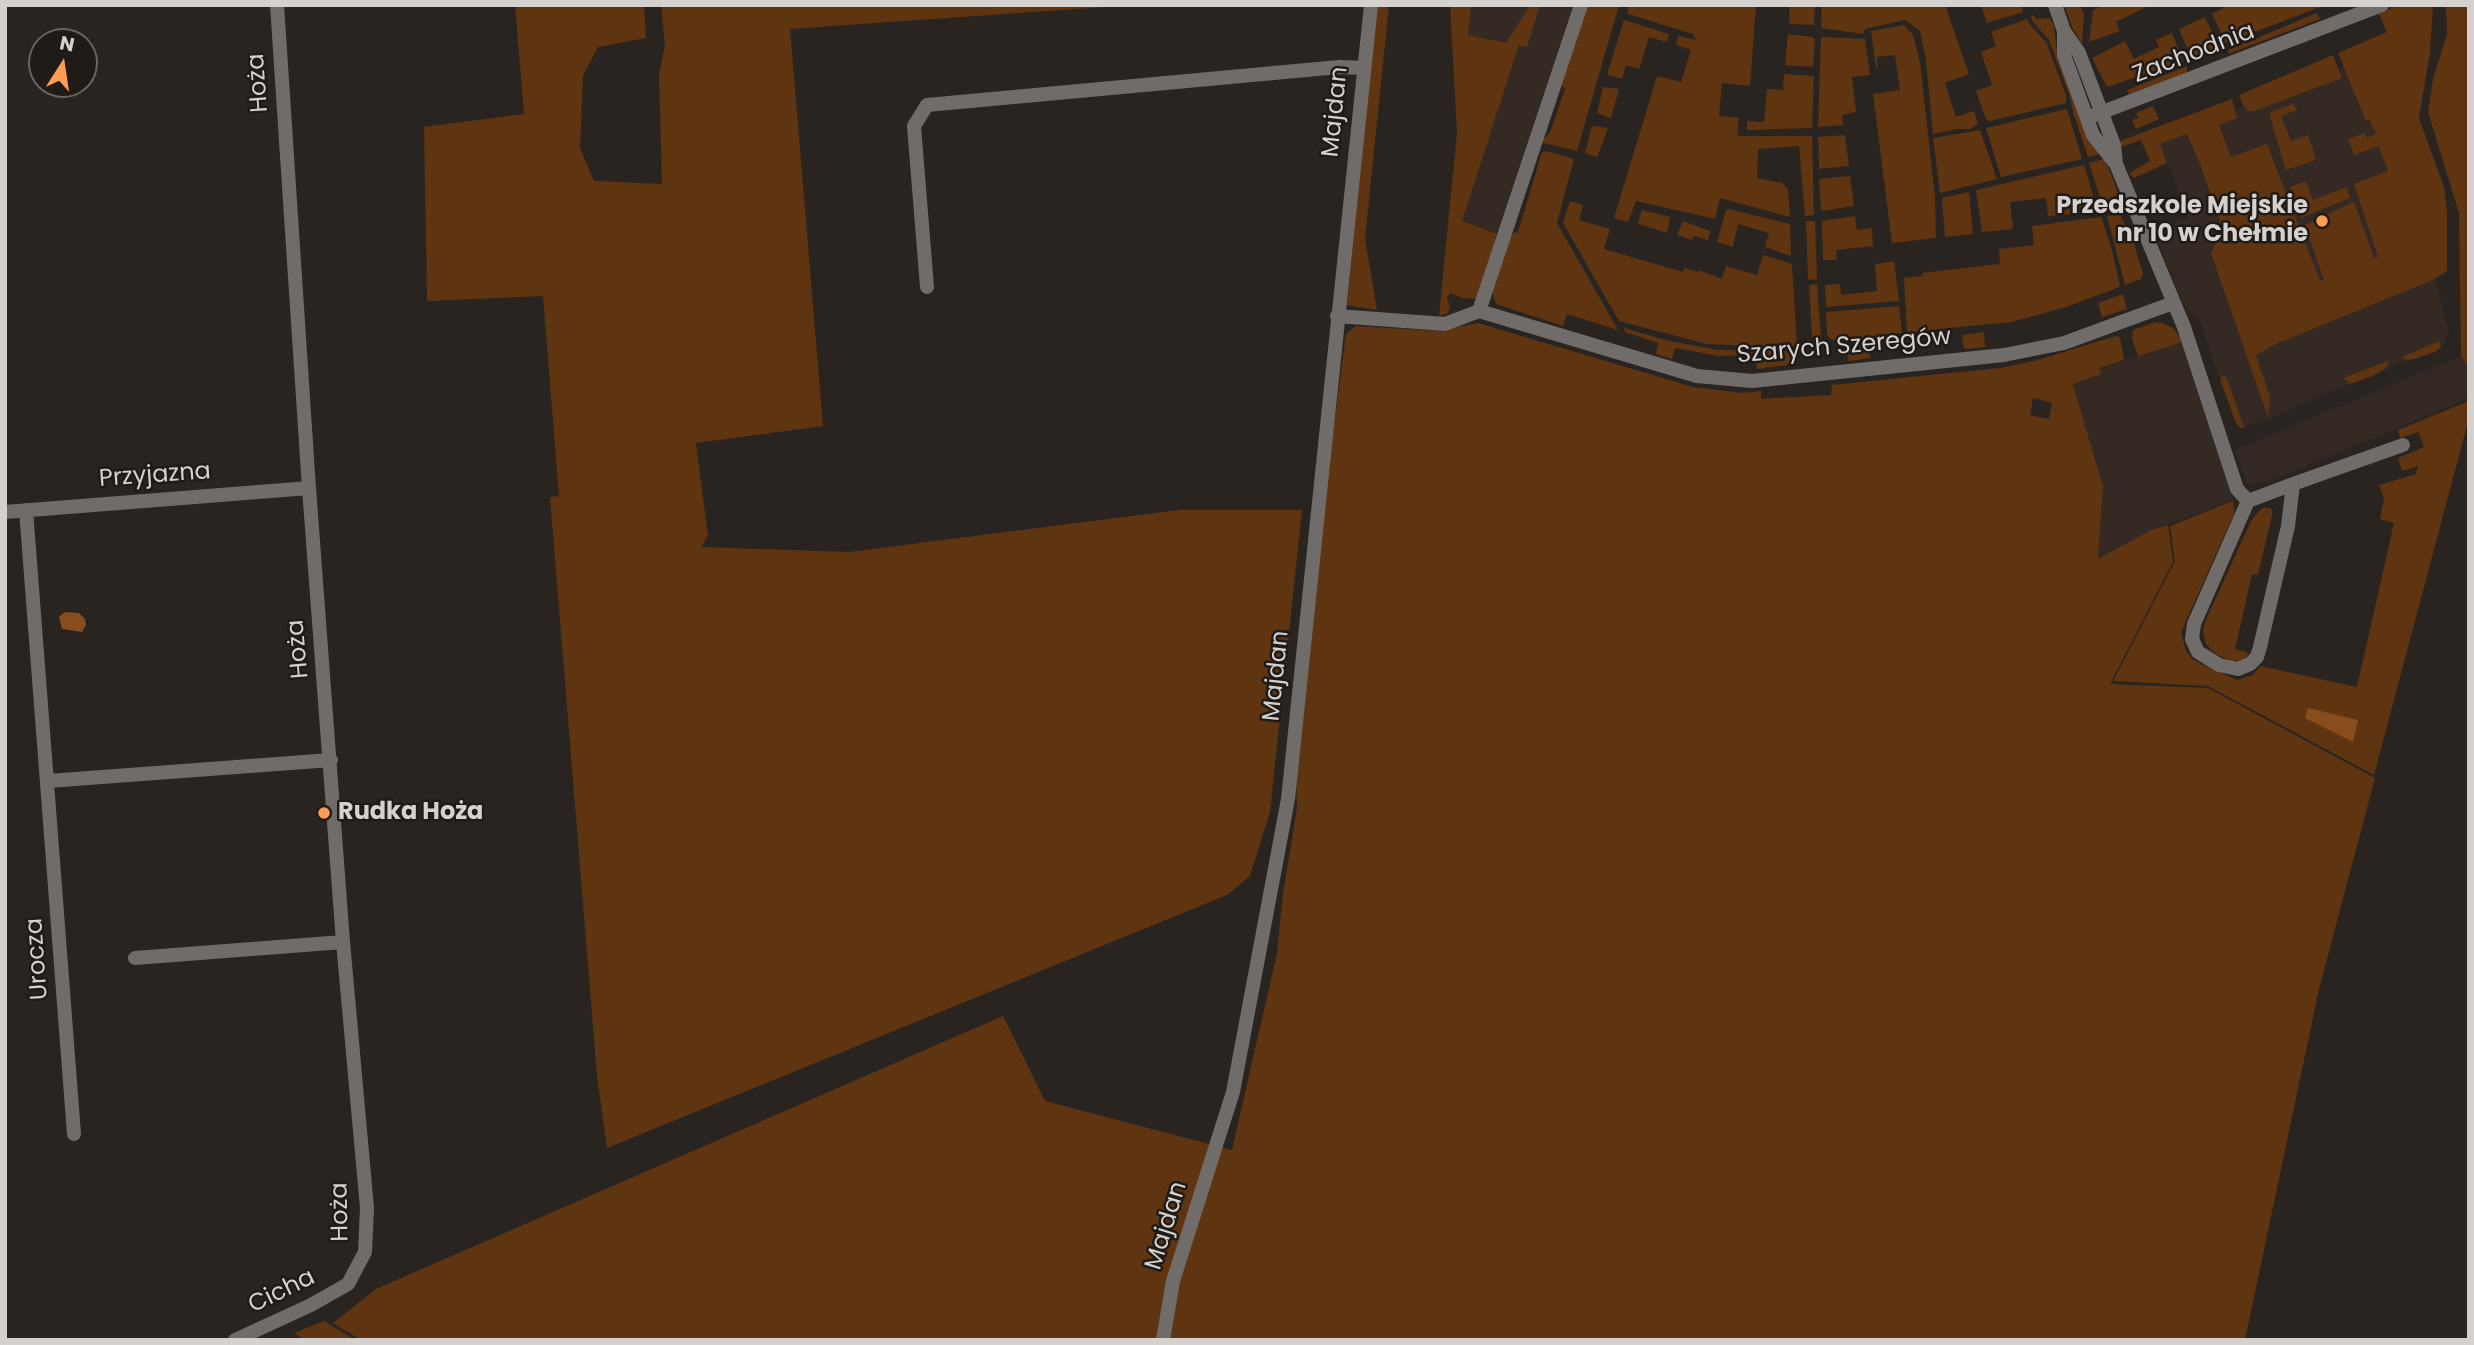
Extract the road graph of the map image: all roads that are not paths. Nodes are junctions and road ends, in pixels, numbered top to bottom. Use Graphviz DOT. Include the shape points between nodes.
graph roads {
  1 [pos="277,5"];
  2 [pos="1371,5"];
  3 [pos="1581,5"];
  4 [pos="2055,5"];
  5 [pos="2382,5"];
  6 [pos="1364,68"];
  7 [pos="2094,116"];
  8 [pos="927,287"];
  9 [pos="2173,303"];
  10 [pos="1479,311"];
  11 [pos="1337,316"];
  12 [pos="2403,445"];
  13 [pos="2293,484"];
  14 [pos="309,488"];
  15 [pos="5,500"];
  16 [pos="2248,501"];
  17 [pos="26,510"];
  18 [pos="6,512"];
  19 [pos="331,760"];
  20 [pos="48,781"];
  21 [pos="343,942"];
  22 [pos="135,958"];
  23 [pos="74,1134"];
  24 [pos="348,1284"];
  25 [pos="235,1340"];
  26 [pos="1163,1340"];
  1 -- 14 [label="street, Hoża"];
  2 -- 6 [label="street, Majdan"];
  3 -- 10 [label="street"];
  4 -- 7 [label="street" via="2064,31 2064,55"];
  5 -- 7 [label="street, Zachodnia"];
  6 -- 8 [label="street" via="1339,66 927,105 914,126"];
  6 -- 11 [label="street, Majdan"];
  7 -- 9 [label="street" via="2093,135 2116,164"];
  9 -- 10 [label="street, Szarych Szeregów" via="2064,343 2004,355 1752,381 1697,376"];
  9 -- 16 [label="street" via="2237,489"];
  10 -- 11 [label="street" via="1445,324"];
  11 -- 26 [label="street, Majdan" via="1288,799 1233,1092 1173,1281"];
  12 -- 13 [label="street"];
  13 -- 16 [label="street"];
  13 -- 16 [label="street" via="2260,647 2257,657 2238,669 2219,665 2198,652 2192,639 2194,624"];
  14 -- 17 [label="street, Przyjazna"];
  14 -- 19 [label="street, Hoża"];
  15 -- 18 [label="street"];
  17 -- 18 [label="street, Przyjazna"];
  17 -- 20 [label="street, Urocza"];
  19 -- 20 [label="street"];
  19 -- 21 [label="street, Hoża"];
  20 -- 23 [label="street, Urocza"];
  21 -- 22 [label="street"];
  21 -- 24 [label="street, Hoża" via="367,1208 365,1252"];
  24 -- 25 [label="street, Cicha"];
}
